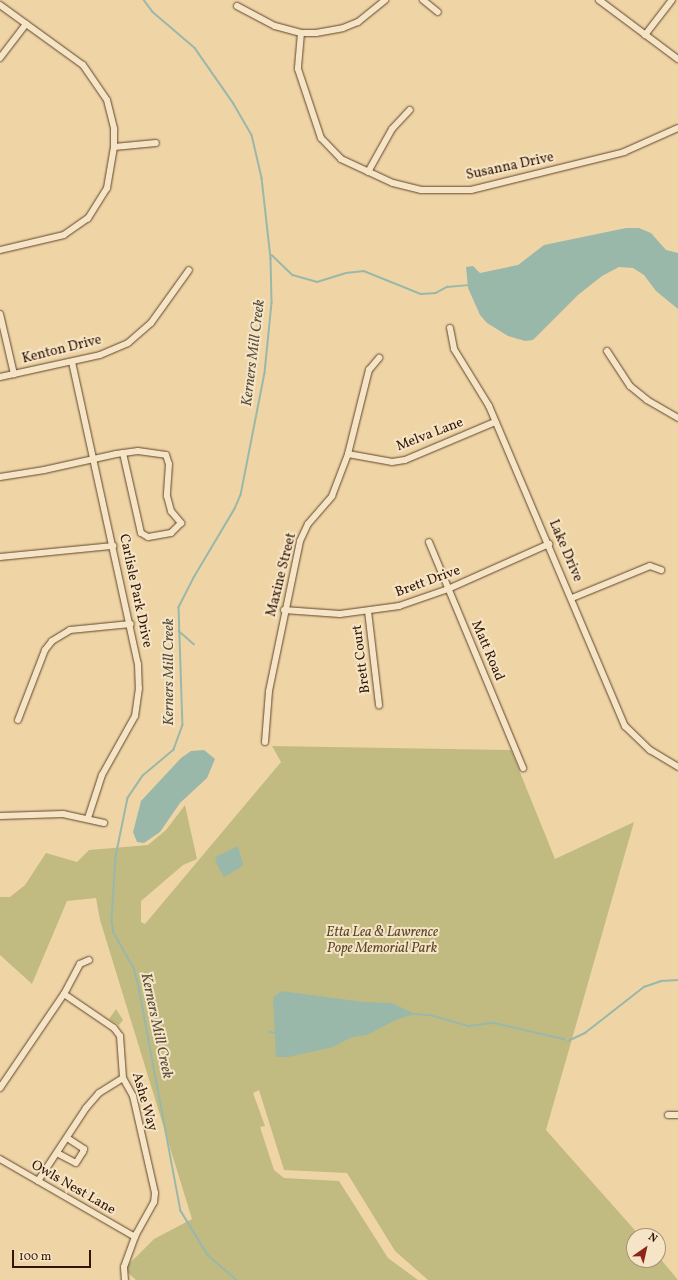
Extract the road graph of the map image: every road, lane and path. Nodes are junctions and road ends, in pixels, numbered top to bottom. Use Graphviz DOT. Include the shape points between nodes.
graph roads {
  1 [pos="385,0"];
  2 [pos="423,0"];
  3 [pos="599,0"];
  4 [pos="672,0"];
  5 [pos="0,5"];
  6 [pos="237,6"];
  7 [pos="438,12"];
  8 [pos="26,24"];
  9 [pos="301,33"];
  10 [pos="645,35"];
  11 [pos="0,58"];
  12 [pos="678,59"];
  13 [pos="410,110"];
  14 [pos="678,128"];
  15 [pos="156,144"];
  16 [pos="114,148"];
  17 [pos="368,172"];
  18 [pos="0,250"];
  19 [pos="189,270"];
  20 [pos="0,314"];
  21 [pos="450,328"];
  22 [pos="607,351"];
  23 [pos="379,358"];
  24 [pos="72,362"];
  25 [pos="14,374"];
  26 [pos="0,377"];
  27 [pos="678,418"];
  28 [pos="495,422"];
  29 [pos="123,453"];
  30 [pos="348,454"];
  31 [pos="94,460"];
  32 [pos="0,477"];
  33 [pos="429,542"];
  34 [pos="548,544"];
  35 [pos="113,546"];
  36 [pos="0,557"];
  37 [pos="661,570"];
  38 [pos="448,589"];
  39 [pos="572,598"];
  40 [pos="284,610"];
  41 [pos="368,611"];
  42 [pos="131,624"];
  43 [pos="379,705"];
  44 [pos="18,720"];
  45 [pos="266,742"];
  46 [pos="678,767"];
  47 [pos="523,768"];
  48 [pos="0,816"];
  49 [pos="88,818"];
  50 [pos="104,823"];
  51 [pos="89,960"];
  52 [pos="64,994"];
  53 [pos="123,1078"];
  54 [pos="0,1088"];
  55 [pos="668,1115"];
  56 [pos="678,1115"];
  57 [pos="67,1138"];
  58 [pos="57,1153"];
  59 [pos="0,1159"];
  60 [pos="38,1181"];
  61 [pos="135,1237"];
  62 [pos="124,1280"];
  1 -- 9 [label="street" via="358,22 343,28"];
  2 -- 7 [label="street"];
  3 -- 10 [label="street"];
  4 -- 10 [label="street"];
  5 -- 8 [label="street"];
  6 -- 9 [label="street" via="275,26"];
  8 -- 11 [label="street"];
  8 -- 16 [label="street" via="83,66 101,88 108,100 114,129"];
  9 -- 17 [label="street, Susanna Drive" via="298,69 317,130 333,153"];
  10 -- 12 [label="street"];
  13 -- 17 [label="street" via="392,129"];
  14 -- 17 [label="street, Susanna Drive" via="624,152 471,190 421,190 393,183"];
  15 -- 16 [label="street"];
  16 -- 18 [label="street" via="107,188 88,218 64,235"];
  19 -- 24 [label="street, Kenton Drive" via="142,332 116,348"];
  20 -- 25 [label="street"];
  21 -- 28 [label="street, Lake Drive" via="454,349 489,406"];
  22 -- 27 [label="street" via="624,379 637,393"];
  23 -- 30 [label="street, Maxine Street" via="369,370"];
  24 -- 25 [label="street, Kenton Drive"];
  24 -- 31 [label="street, Carlisle Park Drive"];
  25 -- 26 [label="street, Kenton Drive"];
  28 -- 30 [label="street, Melva Lane" via="405,460 392,462"];
  28 -- 34 [label="street, Lake Drive"];
  29 -- 29 [label="street" via="141,533 148,537 171,533 181,523 171,511 167,496 169,464 166,455 138,451"];
  29 -- 31 [label="street"];
  30 -- 40 [label="street, Maxine Street" via="332,496 308,524 300,541"];
  31 -- 32 [label="street"];
  31 -- 35 [label="street, Carlisle Park Drive"];
  33 -- 38 [label="street, Matt Road"];
  34 -- 38 [label="street, Brett Drive"];
  34 -- 39 [label="street, Lake Drive"];
  35 -- 36 [label="street"];
  35 -- 42 [label="street, Carlisle Park Drive"];
  37 -- 39 [label="street" via="650,566"];
  38 -- 41 [label="street, Brett Drive" via="417,601"];
  38 -- 47 [label="street, Matt Road"];
  39 -- 46 [label="street, Lake Drive" via="625,726 650,750"];
  40 -- 41 [label="street, Brett Drive" via="340,614"];
  40 -- 45 [label="street, Maxine Street" via="267,711"];
  41 -- 43 [label="street, Brett Court"];
  42 -- 44 [label="street" via="70,630 52,641 45,650"];
  42 -- 49 [label="street, Carlisle Park Drive" via="138,664 138,704 128,731 102,774"];
  48 -- 49 [label="street" via="63,814"];
  49 -- 50 [label="street"];
  51 -- 52 [label="street" via="80,964"];
  52 -- 53 [label="street, Ashe Way" via="114,1028 120,1036"];
  52 -- 54 [label="street"];
  53 -- 57 [label="street" via="100,1093"];
  53 -- 61 [label="street, Ashe Way" via="133,1096 155,1193 154,1202"];
  55 -- 56 [label="street"];
  57 -- 58 [label="street"];
  57 -- 58 [label="street" via="84,1149 76,1163"];
  58 -- 60 [label="street"];
  59 -- 60 [label="street, Owls Nest Lane"];
  60 -- 61 [label="street, Owls Nest Lane"];
  61 -- 62 [label="street, Ashe Way" via="124,1267"];
}
